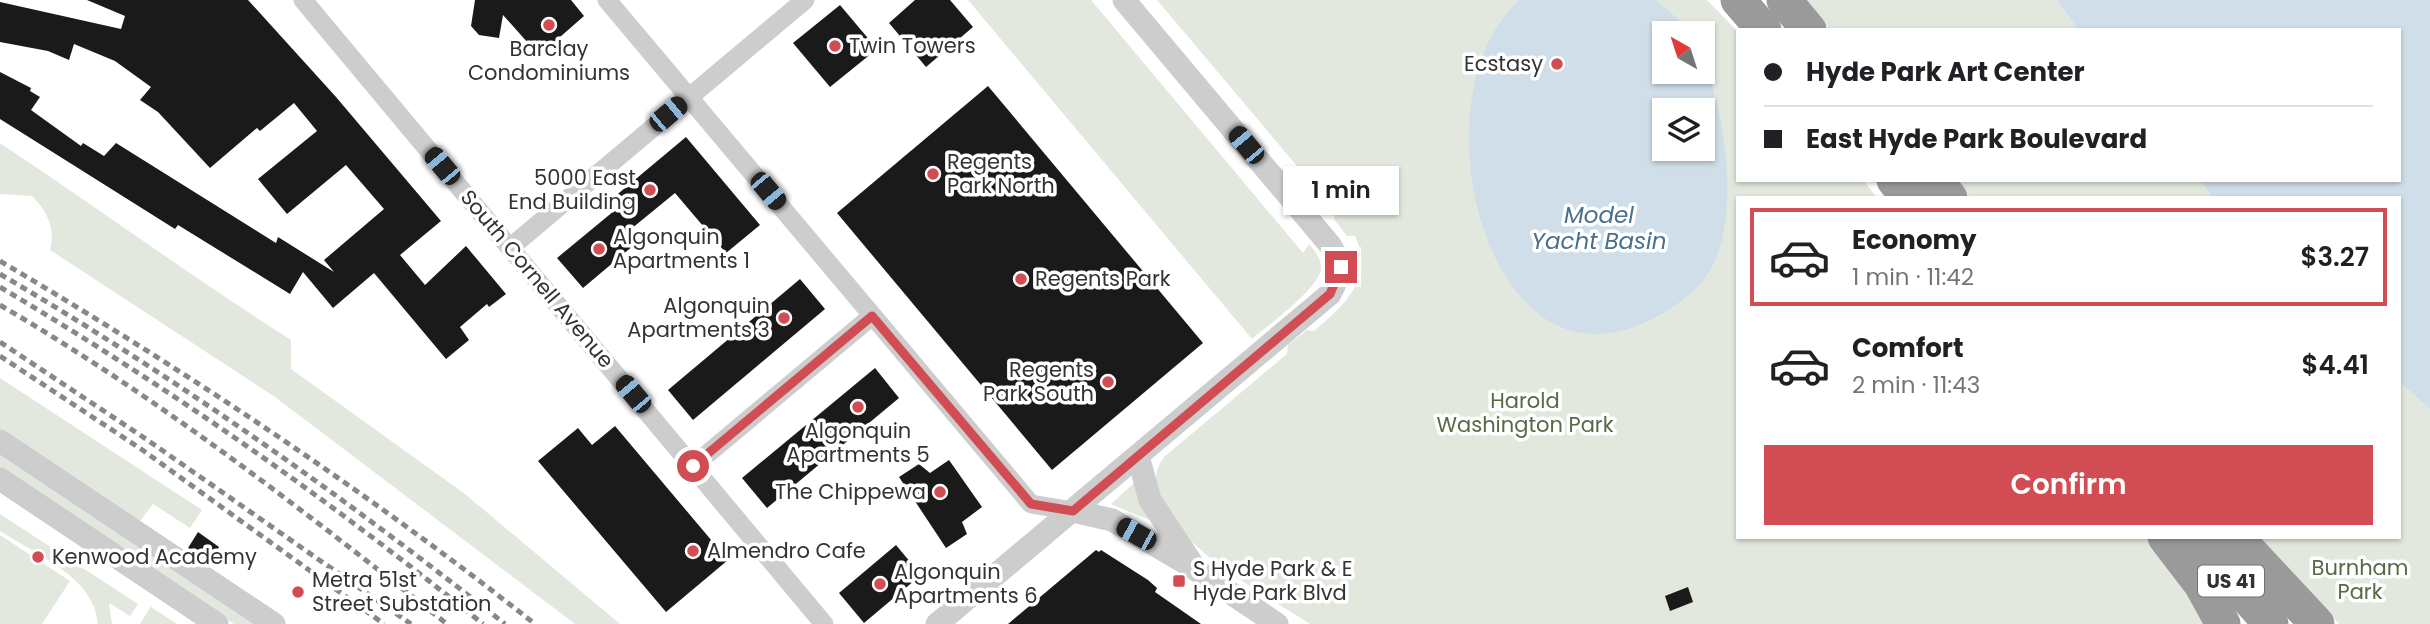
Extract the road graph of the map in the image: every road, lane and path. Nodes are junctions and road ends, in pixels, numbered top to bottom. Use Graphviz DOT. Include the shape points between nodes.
graph roads {
  1 [pos="303,0"];
  2 [pos="607,0"];
  3 [pos="805,0"];
  4 [pos="1124,0"];
  5 [pos="1738,0"];
  6 [pos="1784,0"];
  7 [pos="1762,28"];
  8 [pos="1807,28"];
  9 [pos="688,97"];
  10 [pos="1874,182"];
  11 [pos="1896,182"];
  12 [pos="1938,182"];
  13 [pos="1885,196"];
  14 [pos="1907,196"];
  15 [pos="1948,196"];
  16 [pos="511,247"];
  17 [pos="872,316"];
  18 [pos="0,441"];
  19 [pos="1138,456"];
  20 [pos="693,466"];
  21 [pos="0,479"];
  22 [pos="1073,511"];
  23 [pos="2166,539"];
  24 [pos="2195,539"];
  25 [pos="2238,539"];
  26 [pos="1198,572"];
  27 [pos="216,624"];
  28 [pos="274,624"];
  29 [pos="824,624"];
  30 [pos="937,624"];
  31 [pos="1277,624"];
  32 [pos="2222,624"];
  33 [pos="2271,624"];
  34 [pos="2317,624"];
  1 -- 16 [label="street, South Cornell Avenue"];
  2 -- 9 [label="street"];
  3 -- 9 [label="street"];
  4 -- 19 [label="street" via="1330,245 1341,267 1330,294"];
  5 -- 7 [label="highway"];
  6 -- 8 [label="highway"];
  9 -- 16 [label="street"];
  9 -- 17 [label="street"];
  10 -- 13 [label="highway"];
  11 -- 14 [label="highway"];
  12 -- 15 [label="highway"];
  16 -- 20 [label="street, South Cornell Avenue"];
  17 -- 20 [label="street"];
  17 -- 22 [label="street" via="1031,504"];
  18 -- 28 [label="street"];
  19 -- 22 [label="street"];
  19 -- 26 [label="street" via="1150,500"];
  20 -- 29 [label="street, South Cornell Avenue"];
  21 -- 27 [label="street"];
  22 -- 26 [label="street" via="1112,520"];
  22 -- 30 [label="street"];
  23 -- 32 [label="highway" via="2207,593"];
  24 -- 33 [label="highway, US 41"];
  25 -- 34 [label="highway, US 41"];
  26 -- 31 [label="street"];
}
